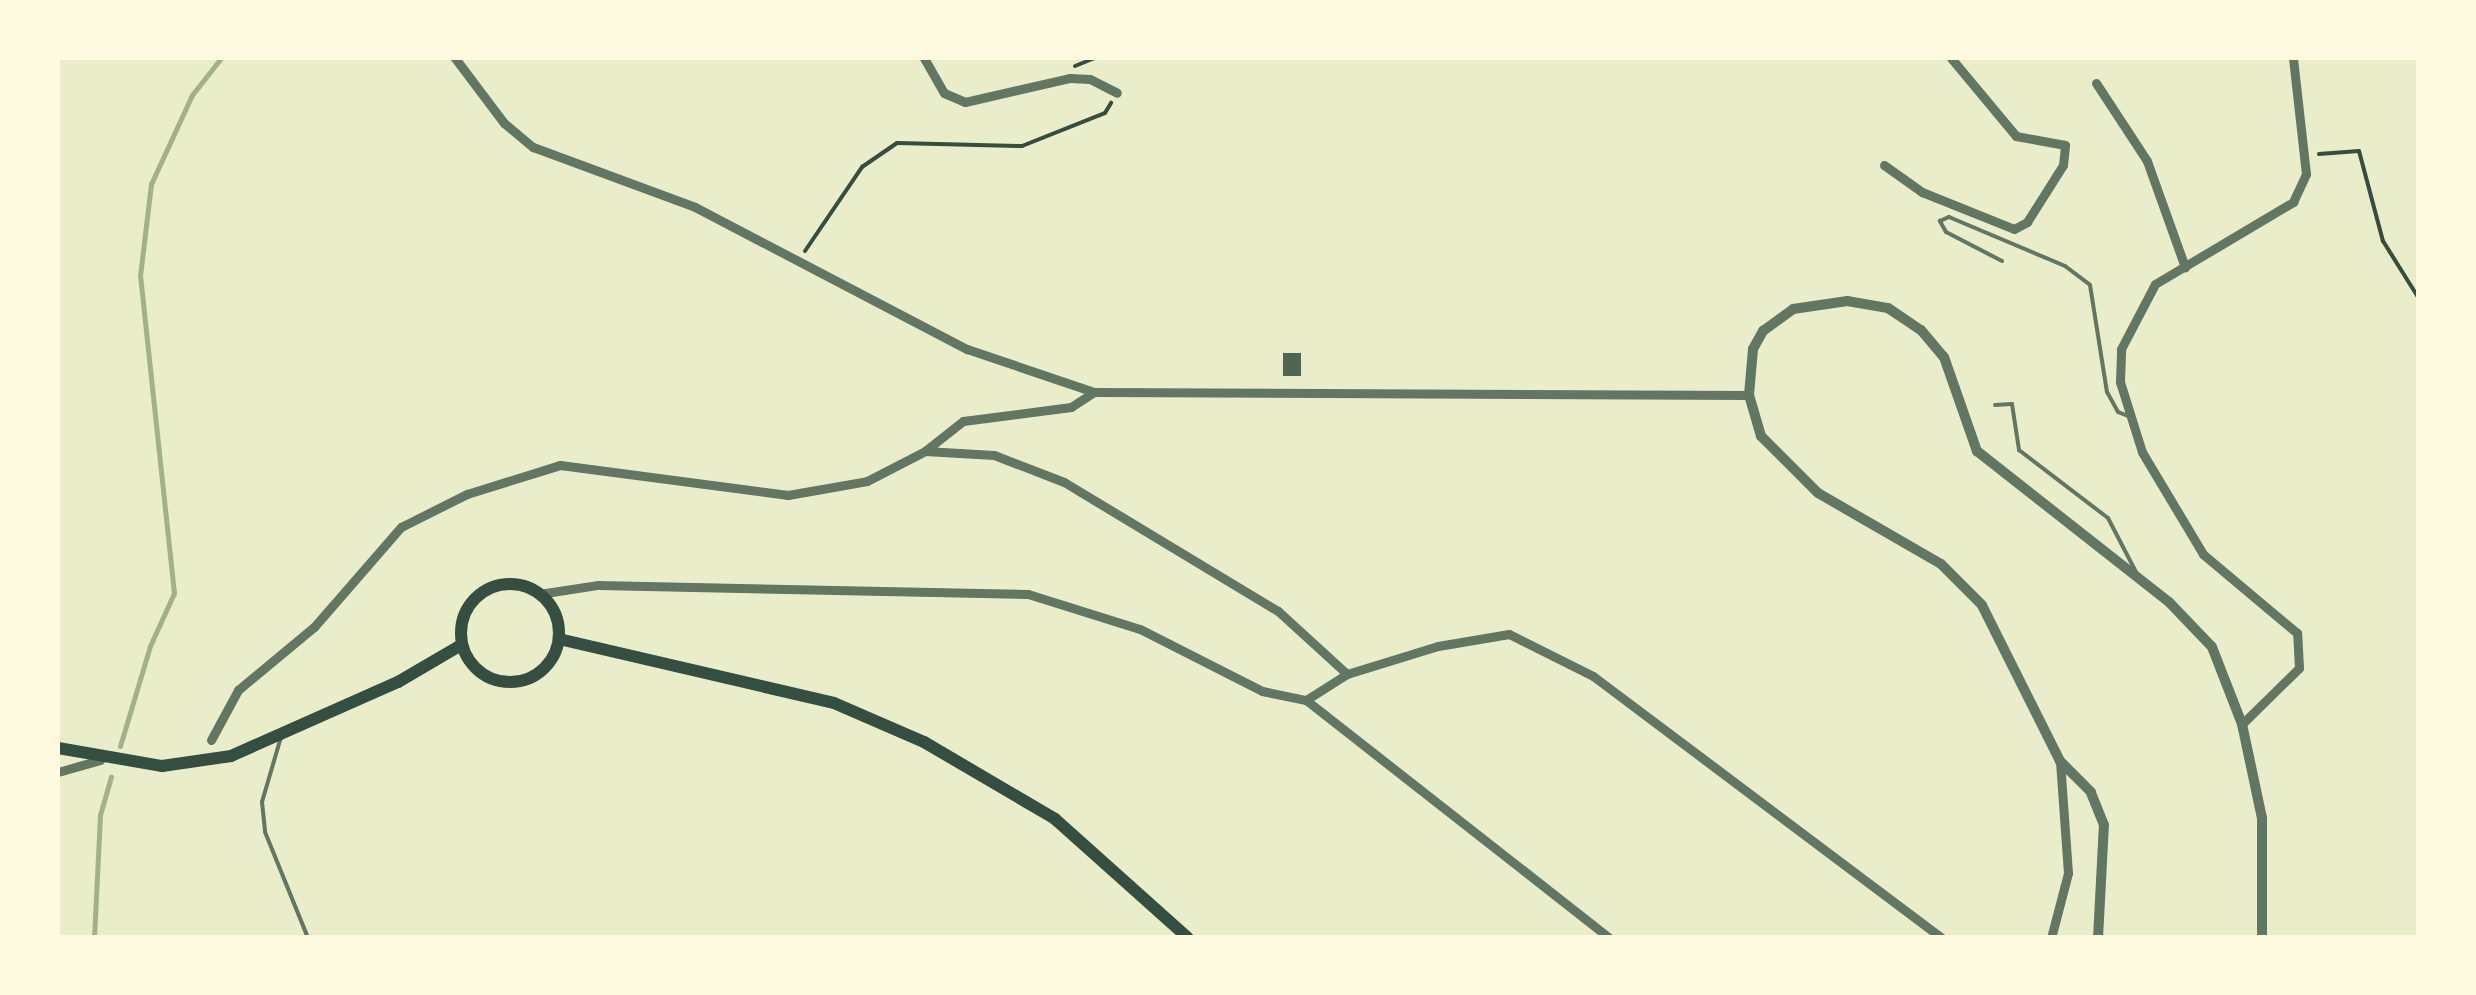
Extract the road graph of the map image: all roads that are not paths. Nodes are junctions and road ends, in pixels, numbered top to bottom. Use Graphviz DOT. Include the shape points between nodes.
graph roads {
  1 [pos="455,58"];
  2 [pos="924,58"];
  3 [pos="1951,58"];
  4 [pos="2293,58"];
  5 [pos="2096,82"];
  6 [pos="1117,92"];
  7 [pos="1884,166"];
  8 [pos="2002,261"];
  9 [pos="2185,267"];
  10 [pos="1094,392"];
  11 [pos="1750,395"];
  12 [pos="1994,405"];
  13 [pos="2131,417"];
  14 [pos="925,451"];
  15 [pos="2137,577"];
  16 [pos="539,594"];
  17 [pos="559,638"];
  18 [pos="462,646"];
  19 [pos="1348,674"];
  20 [pos="1306,700"];
  21 [pos="2242,724"];
  22 [pos="282,732"];
  23 [pos="211,740"];
  24 [pos="58,748"];
  25 [pos="100,760"];
  26 [pos="2060,761"];
  27 [pos="58,772"];
  28 [pos="308,938"];
  29 [pos="1188,938"];
  30 [pos="1610,938"];
  31 [pos="1942,938"];
  32 [pos="2051,938"];
  33 [pos="2098,938"];
  34 [pos="2262,938"];
  1 -- 10 [label="street" via="504,123 533,147 642,183 967,349"];
  2 -- 6 [label="street" via="944,92 965,102 1070,78 1090,78"];
  3 -- 7 [label="street" via="2016,136 2065,145 2063,165 2027,222 2014,229 1922,192"];
  4 -- 9 [label="street" via="2306,174 2293,202"];
  5 -- 9 [label="street" via="2147,162"];
  8 -- 13 [label="lane" via="1946,232 1940,221 1949,217 2090,284 2107,392 2118,412"];
  9 -- 13 [label="street" via="2142,300 2121,350 2120,382"];
  10 -- 11 [label="street"];
  10 -- 14 [label="street" via="1071,407 963,421"];
  11 -- 15 [label="street" via="1753,349 1777,317 1814,303 1888,308 1944,357 1977,451"];
  11 -- 26 [label="street" via="1761,436 1807,483 1941,564 1982,605"];
  12 -- 15 [label="lane" via="2012,404 2019,450 2108,518"];
  13 -- 21 [label="street" via="2142,452 2203,554 2297,633 2299,668"];
  14 -- 19 [label="street" via="994,456 1064,482 1278,611"];
  14 -- 23 [label="street" via="867,481 788,495 560,466 467,494 401,527 314,627 238,690"];
  15 -- 21 [label="street" via="2212,647"];
  16 -- 17 [label="main road" via="553,609"];
  16 -- 18 [label="main road" via="507,584 490,588 465,611"];
  16 -- 20 [label="street" via="598,584 1028,594 1140,629 1262,691"];
  17 -- 18 [label="main road" via="544,669 513,683 481,674"];
  17 -- 29 [label="main road" via="834,703 924,742 1055,819"];
  18 -- 22 [label="main road" via="413,675"];
  19 -- 20 [label="street"];
  19 -- 31 [label="street" via="1438,646 1510,634 1593,676"];
  20 -- 30 [label="street"];
  21 -- 34 [label="street" via="2262,818"];
  22 -- 25 [label="main road" via="231,756 162,766"];
  22 -- 28 [label="lane" via="262,802 265,832"];
  24 -- 25 [label="main road"];
  25 -- 27 [label="street"];
  26 -- 32 [label="street" via="2068,873"];
  26 -- 33 [label="street" via="2091,792 2104,825"];
}
